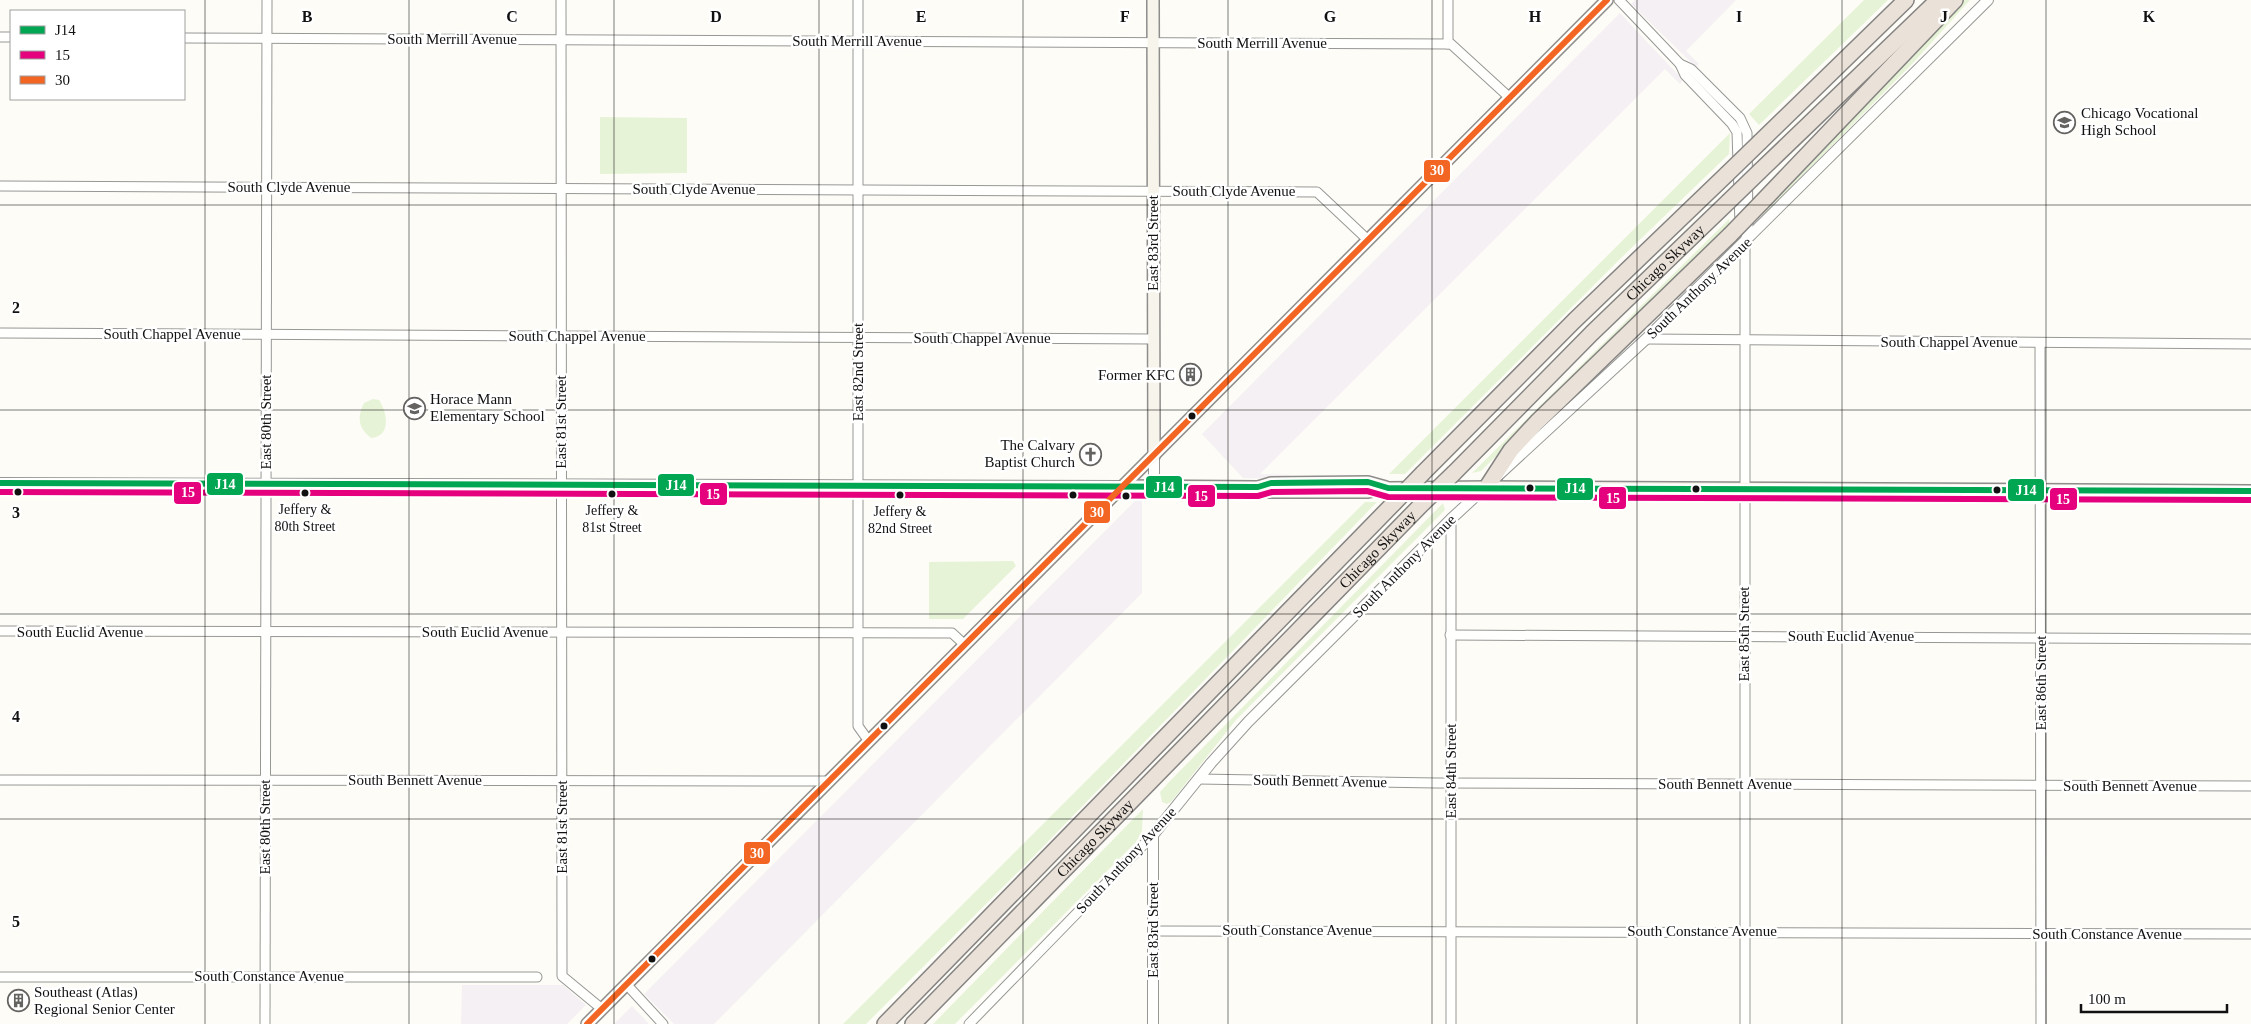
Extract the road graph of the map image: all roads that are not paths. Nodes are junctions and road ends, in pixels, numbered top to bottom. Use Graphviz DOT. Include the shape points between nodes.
graph roads {
  1 [pos="267,0"];
  2 [pos="561,0"];
  3 [pos="858,0"];
  4 [pos="1153,0"];
  5 [pos="1448,0"];
  6 [pos="1607,0"];
  7 [pos="1619,0"];
  8 [pos="1906,0"];
  9 [pos="1938,0"];
  10 [pos="1955,0"];
  11 [pos="1988,0"];
  12 [pos="185,38"];
  13 [pos="267,38"];
  14 [pos="561,40"];
  15 [pos="858,41"];
  16 [pos="1153,42"];
  17 [pos="1448,44"];
  18 [pos="1510,98"];
  19 [pos="0,186"];
  20 [pos="266,187"];
  21 [pos="561,188"];
  22 [pos="858,190"];
  23 [pos="1153,191"];
  24 [pos="1368,240"];
  25 [pos="1745,243"];
  26 [pos="0,334"];
  27 [pos="266,335"];
  28 [pos="561,336"];
  29 [pos="858,338"];
  30 [pos="1154,339"];
  31 [pos="1646,339"];
  32 [pos="1745,340"];
  33 [pos="2040,343"];
  34 [pos="2251,344"];
  35 [pos="1154,456"];
  36 [pos="0,483"];
  37 [pos="266,484"];
  38 [pos="562,485"];
  39 [pos="858,486"];
  40 [pos="1123,486"];
  41 [pos="1154,486"];
  42 [pos="1487,487"];
  43 [pos="1744,488"];
  44 [pos="2040,490"];
  45 [pos="2251,491"];
  46 [pos="1450,519"];
  47 [pos="0,632"];
  48 [pos="266,632"];
  49 [pos="562,632"];
  50 [pos="858,633"];
  51 [pos="1450,635"];
  52 [pos="1744,635"];
  53 [pos="2040,638"];
  54 [pos="2251,639"];
  55 [pos="965,645"];
  56 [pos="868,740"];
  57 [pos="1198,779"];
  58 [pos="0,780"];
  59 [pos="265,780"];
  60 [pos="562,781"];
  61 [pos="830,781"];
  62 [pos="1450,783"];
  63 [pos="1745,784"];
  64 [pos="2041,785"];
  65 [pos="2251,786"];
  66 [pos="1153,835"];
  67 [pos="1450,930"];
  68 [pos="1153,931"];
  69 [pos="1745,932"];
  70 [pos="2040,933"];
  71 [pos="2251,934"];
  72 [pos="265,976"];
  73 [pos="0,977"];
  74 [pos="538,977"];
  75 [pos="627,985"];
  76 [pos="602,1009"];
  77 [pos="265,1024"];
  78 [pos="588,1024"];
  79 [pos="663,1024"];
  80 [pos="885,1024"];
  81 [pos="913,1024"];
  82 [pos="969,1024"];
  83 [pos="1153,1024"];
  84 [pos="1450,1024"];
  85 [pos="1745,1024"];
  86 [pos="2041,1024"];
  1 -- 13 [label="street, East 80th Street"];
  2 -- 14 [label="street, East 81st Street"];
  3 -- 15 [label="street, East 82nd Street"];
  4 -- 16 [label="main road, East 83rd Street"];
  5 -- 17 [label="street"];
  6 -- 18 [label="main road"];
  7 -- 25 [label="street, East 85th Street" via="1680,64 1685,75 1737,132 1740,236"];
  8 -- 80 [label="highway, Chicago Skyway, bridge" via="1574,321"];
  9 -- 81 [label="highway, Chicago Skyway, bridge" via="1592,333"];
  10 -- 42 [label="highway, bridge" via="1730,235 1532,427 1507,455"];
  11 -- 25 [label="street, South Anthony Avenue"];
  12 -- 13 [label="street, South Merrill Avenue"];
  13 -- 14 [label="street, South Merrill Avenue"];
  13 -- 20 [label="street, East 80th Street"];
  14 -- 15 [label="street, South Merrill Avenue"];
  14 -- 21 [label="street, East 81st Street"];
  15 -- 16 [label="street, South Merrill Avenue"];
  15 -- 22 [label="street, East 82nd Street"];
  16 -- 17 [label="street, South Merrill Avenue"];
  16 -- 23 [label="main road, East 83rd Street"];
  17 -- 18 [label="street"];
  18 -- 24 [label="main road"];
  19 -- 20 [label="street, South Clyde Avenue"];
  20 -- 21 [label="street, South Clyde Avenue"];
  20 -- 27 [label="street, East 80th Street"];
  21 -- 22 [label="street, South Clyde Avenue"];
  21 -- 28 [label="street, East 81st Street"];
  22 -- 23 [label="street, South Clyde Avenue"];
  22 -- 29 [label="street, East 82nd Street"];
  23 -- 24 [label="street, South Clyde Avenue" via="1317,192"];
  23 -- 30 [label="main road, East 83rd Street"];
  24 -- 35 [label="main road"];
  25 -- 31 [label="street, South Anthony Avenue"];
  25 -- 32 [label="street, East 85th Street"];
  26 -- 27 [label="street, South Chappel Avenue"];
  27 -- 28 [label="street, South Chappel Avenue"];
  27 -- 37 [label="street, East 80th Street"];
  28 -- 29 [label="street, South Chappel Avenue"];
  28 -- 38 [label="street, East 81st Street"];
  29 -- 30 [label="street, South Chappel Avenue"];
  29 -- 39 [label="street, East 82nd Street"];
  30 -- 35 [label="main road, East 83rd Street"];
  31 -- 32 [label="street, South Chappel Avenue"];
  31 -- 42 [label="street, South Anthony Avenue"];
  32 -- 33 [label="street, South Chappel Avenue"];
  32 -- 43 [label="street, East 85th Street"];
  33 -- 34 [label="street, South Chappel Avenue"];
  33 -- 44 [label="street, East 86th Street"];
  35 -- 40 [label="main road"];
  35 -- 41 [label="street, East 83rd Street"];
  36 -- 37 [label="street"];
  37 -- 38 [label="street"];
  37 -- 48 [label="street, East 80th Street"];
  38 -- 39 [label="street"];
  38 -- 49 [label="street, East 81st Street"];
  39 -- 40 [label="street"];
  39 -- 50 [label="street, East 82nd Street"];
  40 -- 41 [label="main road"];
  40 -- 55 [label="main road"];
  41 -- 42 [label="main road" via="1258,488 1271,483 1368,482 1388,488"];
  42 -- 43 [label="main road"];
  42 -- 46 [label="street, South Anthony Avenue"];
  43 -- 44 [label="main road"];
  43 -- 52 [label="street, East 85th Street"];
  44 -- 45 [label="main road"];
  44 -- 53 [label="street, East 86th Street"];
  46 -- 51 [label="street, East 84th Street"];
  46 -- 57 [label="street, South Anthony Avenue" via="1248,722"];
  47 -- 48 [label="street, South Euclid Avenue"];
  48 -- 49 [label="street, South Euclid Avenue"];
  48 -- 59 [label="street, East 80th Street"];
  49 -- 50 [label="street, South Euclid Avenue"];
  49 -- 60 [label="street, East 81st Street"];
  50 -- 55 [label="street, South Euclid Avenue" via="952,633"];
  50 -- 56 [label="street, East 82nd Street" via="858,726"];
  51 -- 52 [label="street, South Euclid Avenue"];
  51 -- 62 [label="street, East 84th Street"];
  52 -- 53 [label="street, South Euclid Avenue"];
  52 -- 63 [label="street, East 85th Street"];
  53 -- 54 [label="street, South Euclid Avenue"];
  53 -- 64 [label="street, East 86th Street"];
  55 -- 56 [label="main road"];
  56 -- 61 [label="main road"];
  57 -- 62 [label="street, South Bennett Avenue"];
  57 -- 66 [label="street, South Anthony Avenue"];
  58 -- 59 [label="street, South Bennett Avenue"];
  59 -- 60 [label="street, South Bennett Avenue"];
  59 -- 72 [label="street, East 80th Street"];
  60 -- 61 [label="street, South Bennett Avenue"];
  60 -- 76 [label="street, East 81st Street" via="562,976"];
  61 -- 75 [label="main road"];
  62 -- 63 [label="street, South Bennett Avenue"];
  62 -- 67 [label="street, East 84th Street"];
  63 -- 64 [label="street, South Bennett Avenue"];
  63 -- 69 [label="street, East 85th Street"];
  64 -- 65 [label="street, South Bennett Avenue"];
  64 -- 70 [label="street, East 86th Street"];
  66 -- 68 [label="street, East 83rd Street"];
  66 -- 82 [label="street, South Anthony Avenue"];
  67 -- 68 [label="street, South Constance Avenue"];
  67 -- 69 [label="street, South Constance Avenue"];
  67 -- 84 [label="street, East 84th Street"];
  68 -- 83 [label="street, East 83rd Street"];
  69 -- 70 [label="street, South Constance Avenue"];
  69 -- 85 [label="street, East 85th Street"];
  70 -- 71 [label="street, South Constance Avenue"];
  70 -- 86 [label="street, East 86th Street"];
  72 -- 73 [label="street, South Constance Avenue"];
  72 -- 74 [label="street, South Constance Avenue"];
  72 -- 77 [label="street, East 80th Street"];
  75 -- 76 [label="main road"];
  75 -- 79 [label="street"];
  76 -- 78 [label="main road"];
}
